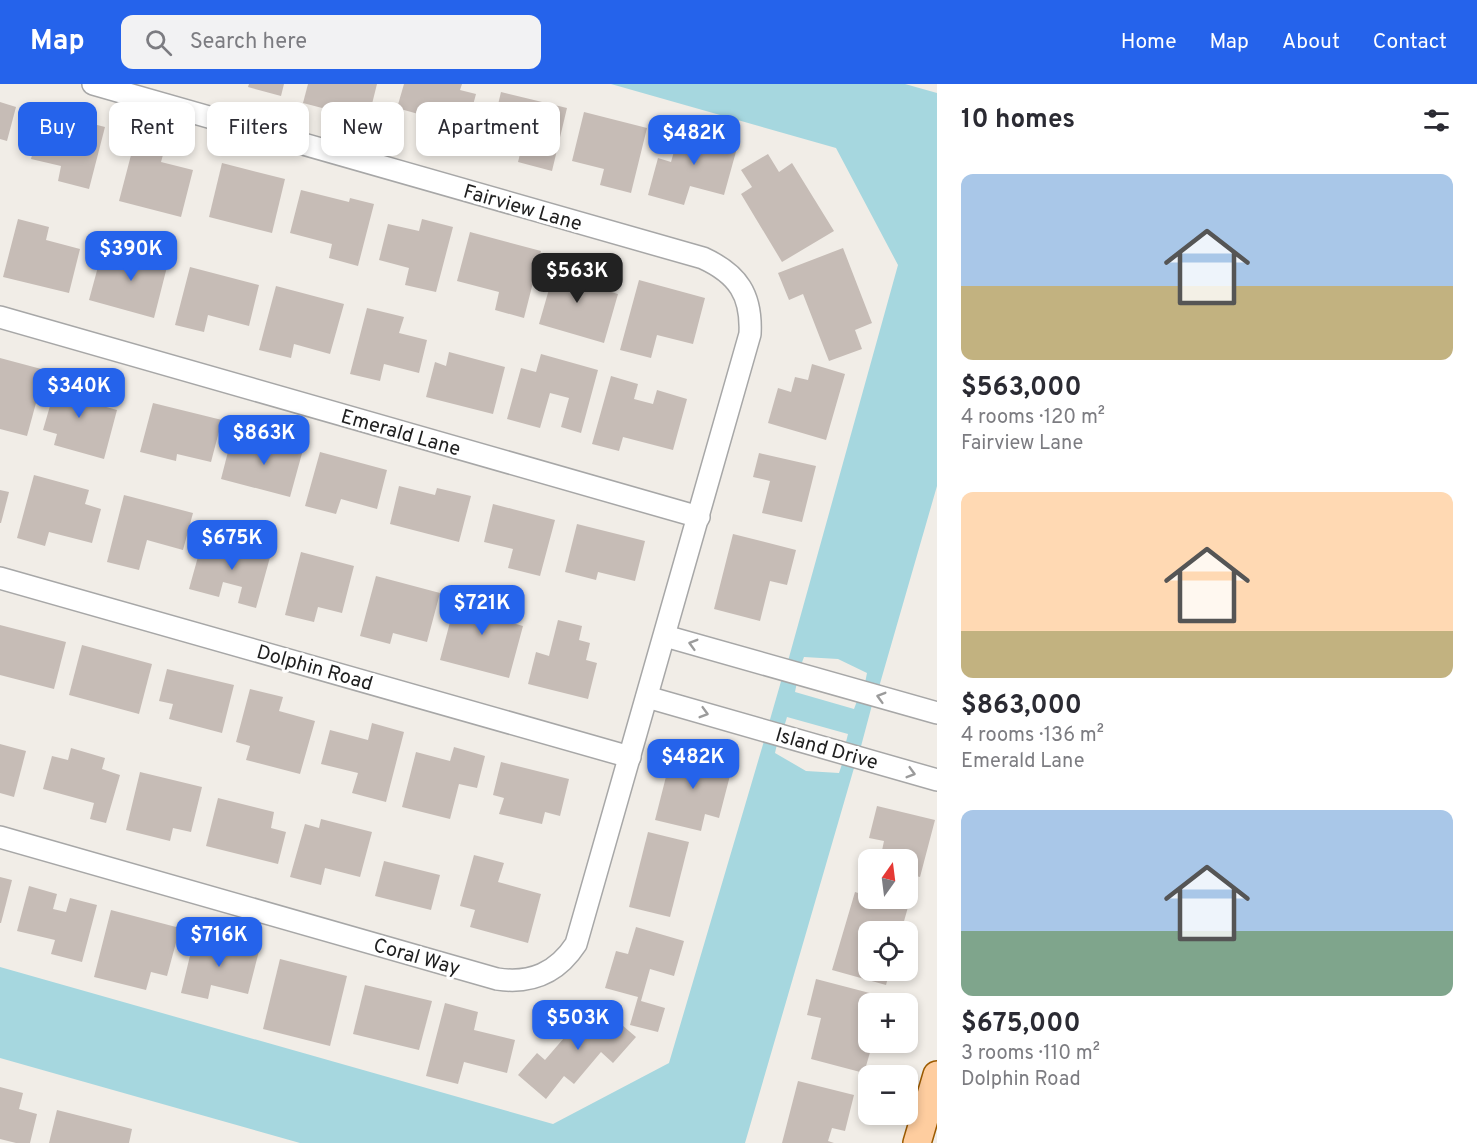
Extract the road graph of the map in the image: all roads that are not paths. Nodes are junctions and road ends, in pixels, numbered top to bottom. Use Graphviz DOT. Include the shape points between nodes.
graph roads {
  1 [pos="93,84"];
  2 [pos="0,318"];
  3 [pos="699,516"];
  4 [pos="0,578"];
  5 [pos="665,636"];
  6 [pos="647,697"];
  7 [pos="937,713"];
  8 [pos="630,757"];
  9 [pos="937,780"];
  10 [pos="0,837"];
  11 [pos="937,1075"];
  12 [pos="917,1143"];
  1 -- 3 [label="street, Fairview Lane" via="691,255 731,274 745,295 751,318 750,334"];
  2 -- 3 [label="street, Emerald Lane"];
  3 -- 5 [label="street, Fairview Lane"];
  4 -- 8 [label="street, Dolphin Road"];
  5 -- 6 [label="street, Fairview Lane"];
  7 -- 5 [label="street, one-way"];
  6 -- 8 [label="street, Coral Way"];
  6 -- 9 [label="street, Island Drive, one-way"];
  8 -- 10 [label="street, Coral Way" via="576,944 567,957 542,976 513,981"];
  11 -- 12 [label="main road"];
}
